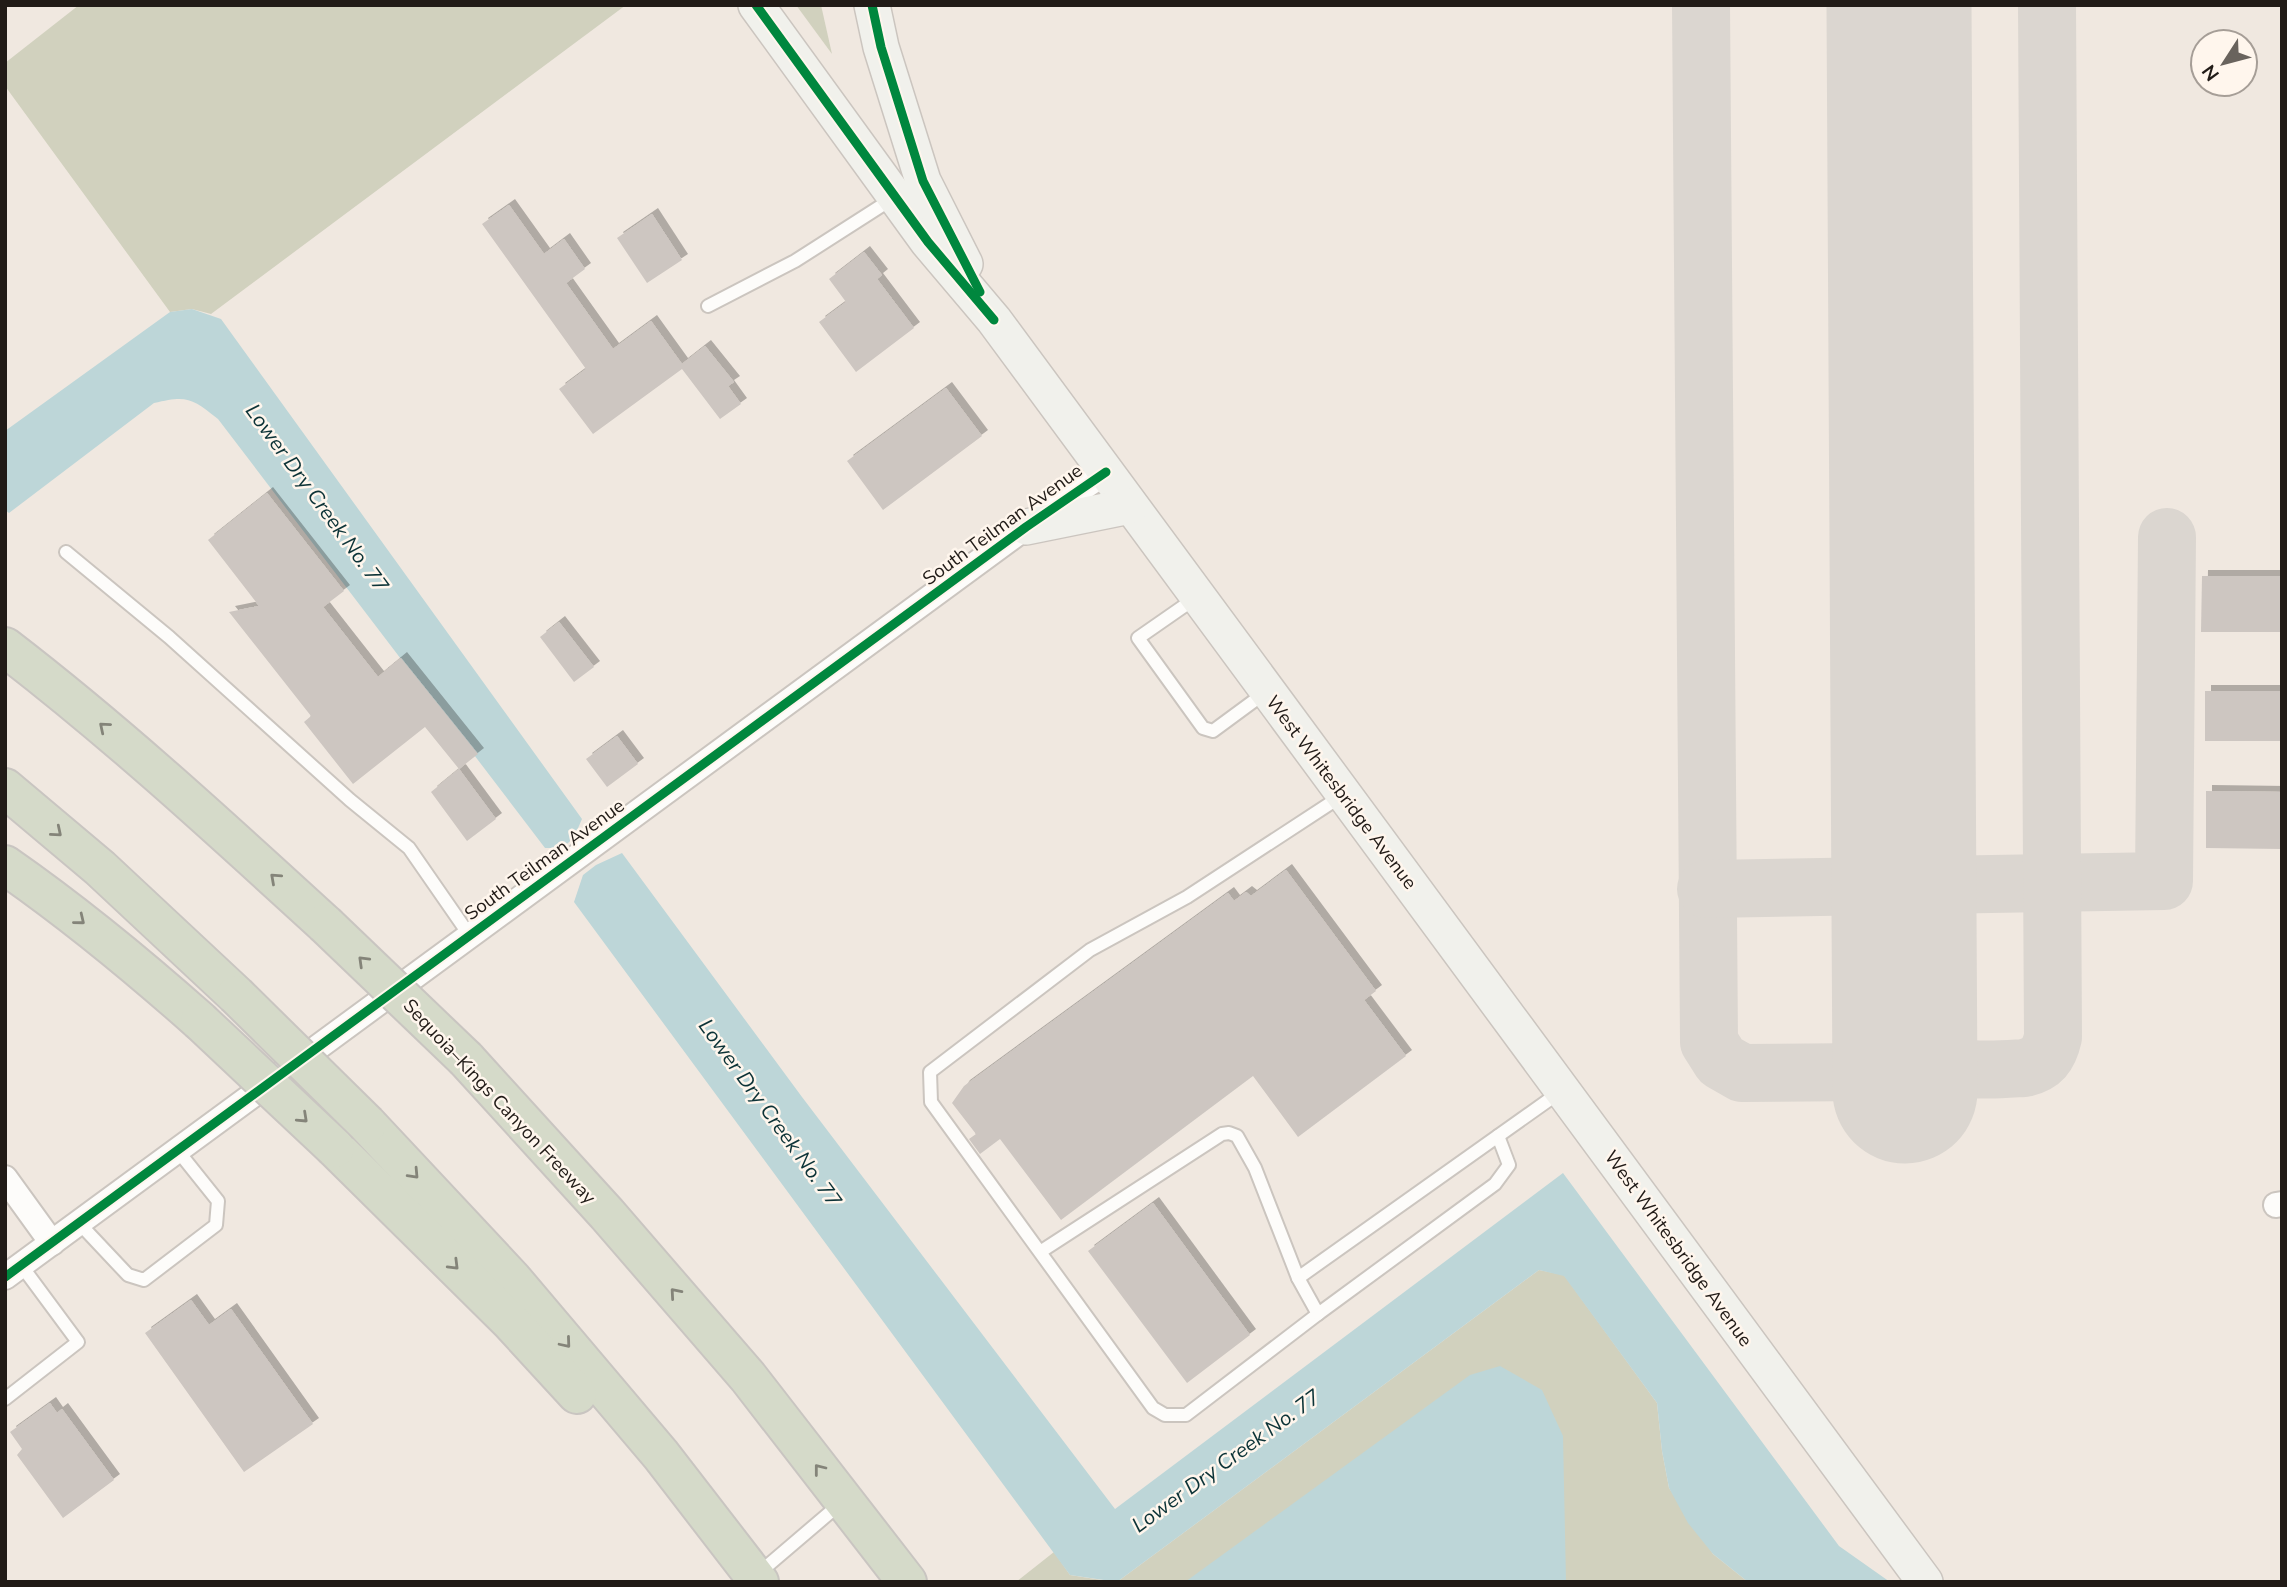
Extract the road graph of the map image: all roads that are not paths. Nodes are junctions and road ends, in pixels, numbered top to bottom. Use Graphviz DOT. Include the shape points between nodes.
graph roads {
  1 [pos="756,5"];
  2 [pos="872,5"];
  3 [pos="895,197"];
  4 [pos="708,306"];
  5 [pos="994,320"];
  6 [pos="1106,472"];
  7 [pos="1130,506"];
  8 [pos="1026,527"];
  9 [pos="66,552"];
  10 [pos="1197,597"];
  11 [pos="5,645"];
  12 [pos="1267,692"];
  13 [pos="5,788"];
  14 [pos="1343,794"];
  15 [pos="5,865"];
  16 [pos="470,936"];
  17 [pos="1563,1091"];
  18 [pos="1498,1136"];
  19 [pos="178,1150"];
  20 [pos="5,1178"];
  21 [pos="79,1223"];
  22 [pos="52,1243"];
  23 [pos="1040,1252"];
  24 [pos="13,1271"];
  25 [pos="1298,1278"];
  26 [pos="1318,1314"];
  27 [pos="5,1399"];
  28 [pos="844,1501"];
  29 [pos="750,1580"];
  30 [pos="907,1582"];
  31 [pos="1925,1582"];
  1 -- 3 [label="main road, West Whitesbridge Avenue"];
  2 -- 5 [label="main road" via="923,181"];
  3 -- 4 [label="lane" via="795,261"];
  3 -- 5 [label="main road, West Whitesbridge Avenue"];
  5 -- 6 [label="main road, West Whitesbridge Avenue"];
  6 -- 7 [label="main road, West Whitesbridge Avenue"];
  6 -- 8 [label="street, South Teilman Avenue"];
  7 -- 8 [label="main road"];
  7 -- 10 [label="main road, West Whitesbridge Avenue"];
  8 -- 16 [label="street, South Teilman Avenue"];
  9 -- 16 [label="lane" via="409,848"];
  10 -- 12 [label="main road, West Whitesbridge Avenue"];
  10 -- 12 [label="lane" via="1138,638 1203,727 1213,730"];
  28 -- 11 [label="highway, Sequoia–Kings Canyon Freeway, one-way, bridge" via="748,1377 466,1059 188,799"];
  12 -- 14 [label="main road, West Whitesbridge Avenue"];
  13 -- 29 [label="highway, one-way, bridge" via="100,868 368,1125 521,1290 661,1455"];
  14 -- 17 [label="main road, West Whitesbridge Avenue"];
  14 -- 23 [label="lane" via="1188,897 1090,950 930,1072 931,1102"];
  15 -- 29 [label="highway, one-way, bridge" via="83,922 200,1021 335,1148 500,1312"];
  16 -- 19 [label="street, South Teilman Avenue"];
  17 -- 18 [label="lane"];
  17 -- 31 [label="main road, West Whitesbridge Avenue"];
  18 -- 25 [label="lane"];
  18 -- 26 [label="lane" via="1509,1165 1495,1184"];
  19 -- 21 [label="street, South Teilman Avenue"];
  19 -- 21 [label="lane" via="218,1200 216,1225 145,1280 128,1275"];
  20 -- 22 [label="street"];
  21 -- 22 [label="street, South Teilman Avenue"];
  22 -- 24 [label="street, South Teilman Avenue"];
  23 -- 25 [label="lane" via="1229,1133 1237,1136 1255,1168"];
  23 -- 26 [label="lane" via="1153,1408 1166,1415 1186,1415"];
  24 -- 27 [label="lane" via="78,1342"];
  25 -- 26 [label="lane"];
  28 -- 29 [label="lane"];
  28 -- 30 [label="highway, Sequoia–Kings Canyon Freeway"];
}
